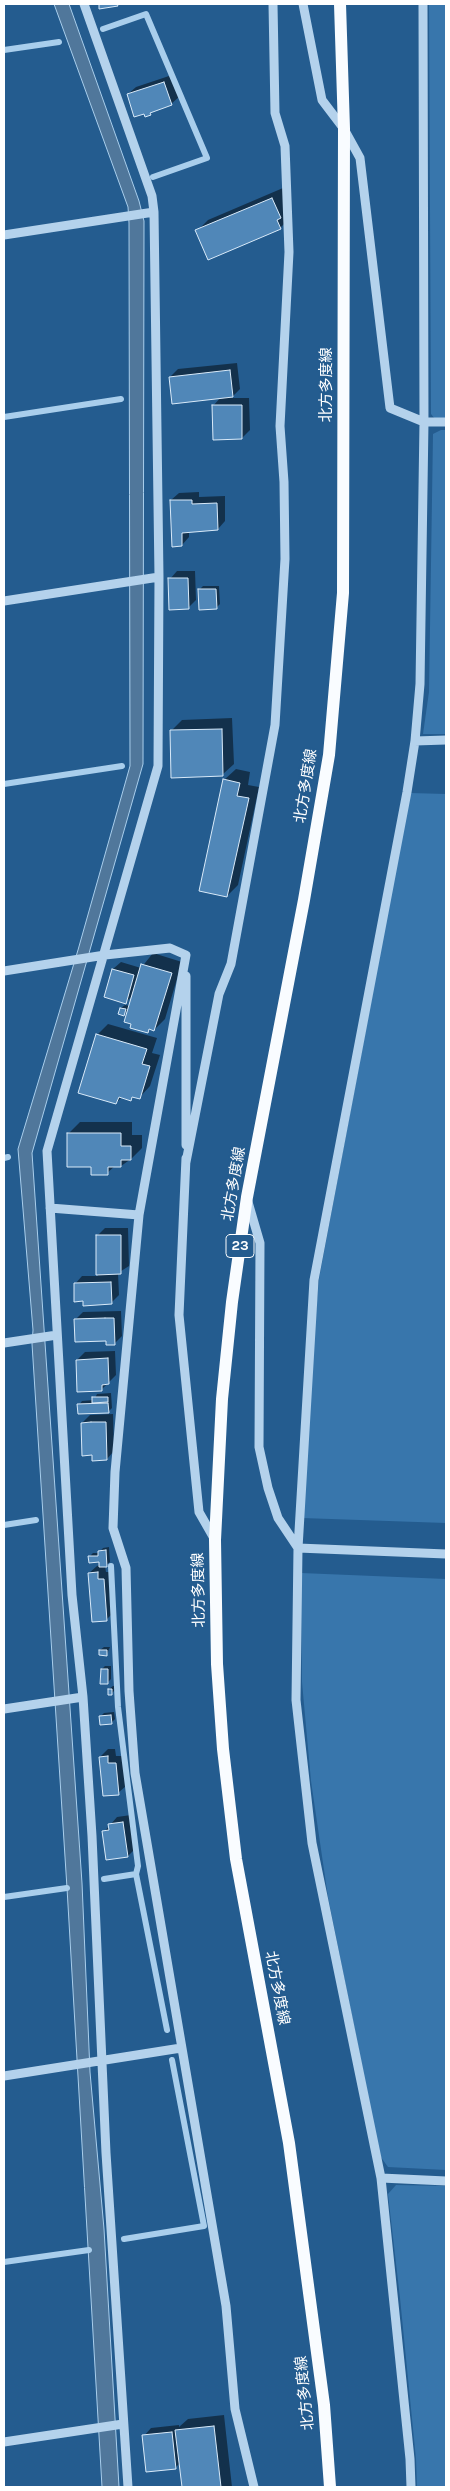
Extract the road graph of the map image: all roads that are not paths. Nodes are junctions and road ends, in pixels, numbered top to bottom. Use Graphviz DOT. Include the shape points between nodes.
graph roads {
  1 [pos="84,4"];
  2 [pos="273,4"];
  3 [pos="303,4"];
  4 [pos="340,4"];
  5 [pos="423,4"];
  6 [pos="344,129"];
  7 [pos="150,213"];
  8 [pos="4,235"];
  9 [pos="424,422"];
  10 [pos="446,422"];
  11 [pos="154,578"];
  12 [pos="4,601"];
  13 [pos="446,740"];
  14 [pos="415,741"];
  15 [pos="105,955"];
  16 [pos="186,955"];
  17 [pos="4,971"];
  18 [pos="186,1162"];
  19 [pos="247,1197"];
  20 [pos="50,1208"];
  21 [pos="139,1215"];
  22 [pos="54,1335"];
  23 [pos="4,1343"];
  24 [pos="215,1540"];
  25 [pos="298,1548"];
  26 [pos="446,1554"];
  27 [pos="79,1697"];
  28 [pos="4,1709"];
  29 [pos="181,2048"];
  30 [pos="99,2061"];
  31 [pos="4,2076"];
  32 [pos="381,2178"];
  33 [pos="446,2180"];
  34 [pos="121,2424"];
  35 [pos="4,2442"];
  36 [pos="128,2487"];
  37 [pos="254,2487"];
  38 [pos="330,2487"];
  39 [pos="411,2487"];
  1 -- 7 [label="street" via="152,196"];
  2 -- 18 [label="street" via="275,113 285,146 289,252 280,426 285,559 275,724 231,964 218,994"];
  3 -- 6 [label="street" via="322,100"];
  4 -- 6 [label="main road, 北方多度線 / 23"];
  5 -- 9 [label="street"];
  6 -- 9 [label="street" via="360,158 390,408"];
  6 -- 19 [label="main road, 北方多度線 / 23" via="343,593 330,745"];
  7 -- 8 [label="street"];
  7 -- 11 [label="street"];
  9 -- 10 [label="street"];
  9 -- 14 [label="street" via="420,684"];
  11 -- 12 [label="street"];
  11 -- 15 [label="street" via="158,766"];
  13 -- 14 [label="street"];
  14 -- 25 [label="street" via="314,1280"];
  15 -- 16 [label="street" via="170,948"];
  15 -- 17 [label="street"];
  15 -- 20 [label="street" via="47,1151"];
  16 -- 18 [label="street"];
  16 -- 21 [label="street"];
  18 -- 24 [label="street" via="179,1315 198,1512"];
  19 -- 24 [label="main road, 北方多度線 / 23" via="222,1399"];
  19 -- 25 [label="street" via="260,1243 259,1447 278,1518"];
  20 -- 21 [label="street"];
  20 -- 22 [label="street"];
  21 -- 29 [label="street" via="113,1528 126,1568 135,1773"];
  22 -- 23 [label="street"];
  22 -- 27 [label="street"];
  24 -- 38 [label="main road, 北方多度線 / 23" via="216,1664 236,1859 289,2143 324,2405"];
  25 -- 26 [label="street"];
  25 -- 32 [label="street" via="296,1700 312,1843"];
  27 -- 28 [label="street"];
  27 -- 30 [label="street"];
  29 -- 30 [label="street"];
  29 -- 37 [label="street" via="226,2306 235,2409"];
  30 -- 31 [label="street"];
  30 -- 34 [label="street"];
  32 -- 33 [label="street"];
  32 -- 39 [label="street"];
  34 -- 35 [label="street"];
  34 -- 36 [label="street"];
}
